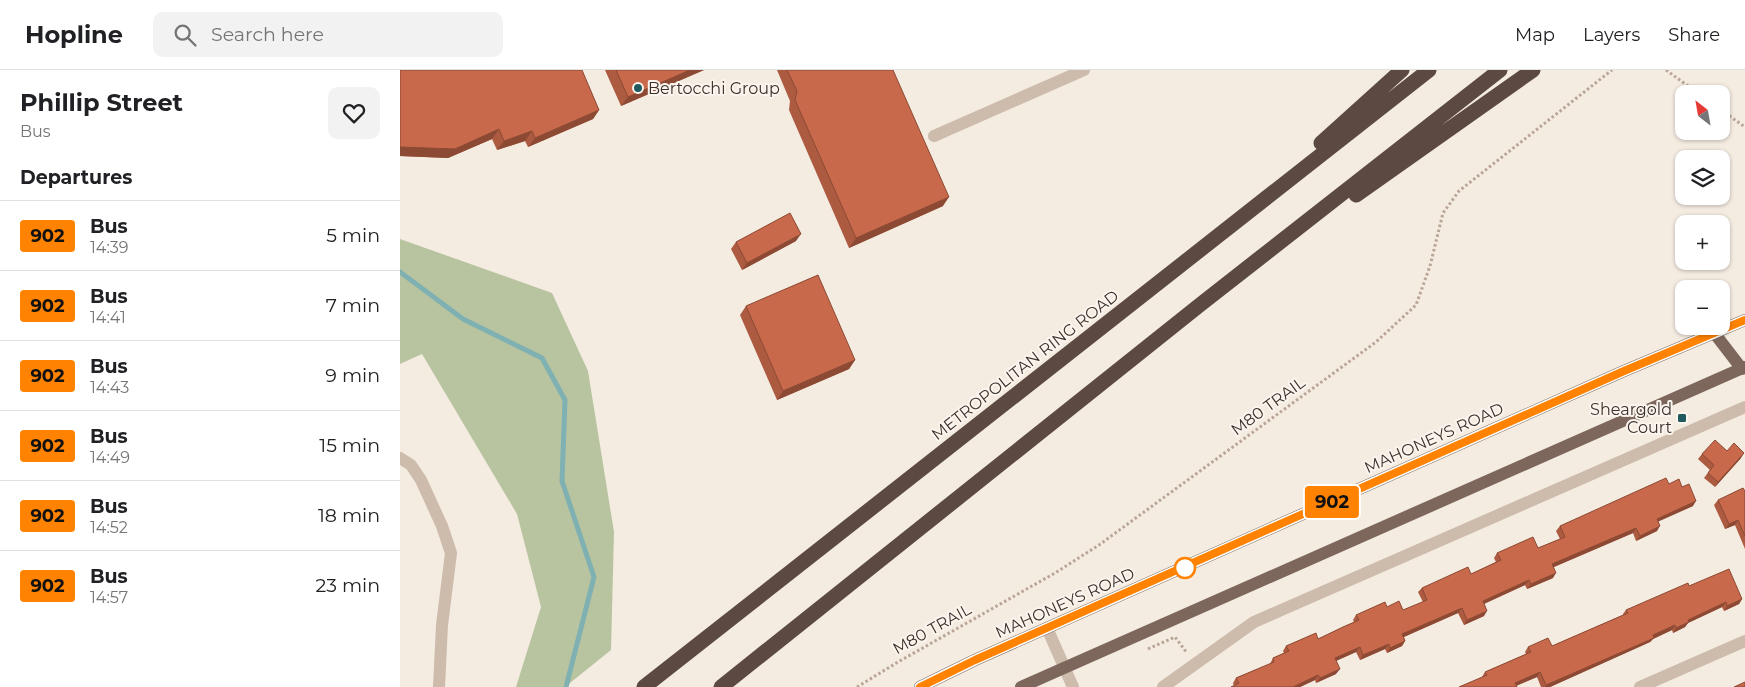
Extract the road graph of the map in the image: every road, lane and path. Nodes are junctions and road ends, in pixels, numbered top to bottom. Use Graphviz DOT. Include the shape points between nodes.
graph roads {
  1 [pos="1084,70"];
  2 [pos="1402,70"];
  3 [pos="1428,70"];
  4 [pos="1500,70"];
  5 [pos="1533,70"];
  6 [pos="1612,70"];
  7 [pos="1666,70"];
  8 [pos="1687,85"];
  9 [pos="1730,116"];
  10 [pos="1745,127"];
  11 [pos="934,136"];
  12 [pos="1220,235"];
  13 [pos="1201,304"];
  14 [pos="1745,320"];
  15 [pos="1730,327"];
  16 [pos="1713,335"];
  17 [pos="1716,335"];
  18 [pos="1744,368"];
  19 [pos="1745,407"];
  20 [pos="400,458"];
  21 [pos="1047,628"];
  22 [pos="1745,641"];
  23 [pos="1148,650"];
  24 [pos="1194,663"];
  25 [pos="1064,667"];
  26 [pos="439,687"];
  27 [pos="644,687"];
  28 [pos="721,687"];
  29 [pos="858,687"];
  30 [pos="920,687"];
  31 [pos="1021,687"];
  32 [pos="1073,687"];
  33 [pos="1163,687"];
  34 [pos="1640,687"];
  1 -- 11 [label="street"];
  2 -- 12 [label="highway"];
  3 -- 12 [label="highway, METROPOLITAN RING ROAD"];
  4 -- 13 [label="highway"];
  5 -- 13 [label="highway"];
  6 -- 29 [label="path, M80 TRAIL" via="1458,191 1443,213 1416,305 1376,342 1099,545"];
  7 -- 8 [label="path"];
  9 -- 10 [label="path"];
  12 -- 27 [label="highway, METROPOLITAN RING ROAD"];
  13 -- 28 [label="highway"];
  14 -- 15 [label="main road, MAHONEYS ROAD"];
  16 -- 21 [label="main road, MAHONEYS ROAD" via="1624,371"];
  17 -- 18 [label="main road"];
  18 -- 25 [label="main road"];
  19 -- 24 [label="street" via="1254,622"];
  20 -- 26 [label="street" via="411,465 421,480 452,553 442,625"];
  21 -- 25 [label="street"];
  21 -- 30 [label="main road, MAHONEYS ROAD"];
  22 -- 34 [label="street"];
  23 -- 24 [label="path" via="1175,637"];
  24 -- 33 [label="street"];
  25 -- 31 [label="main road"];
  25 -- 32 [label="street"];
}
